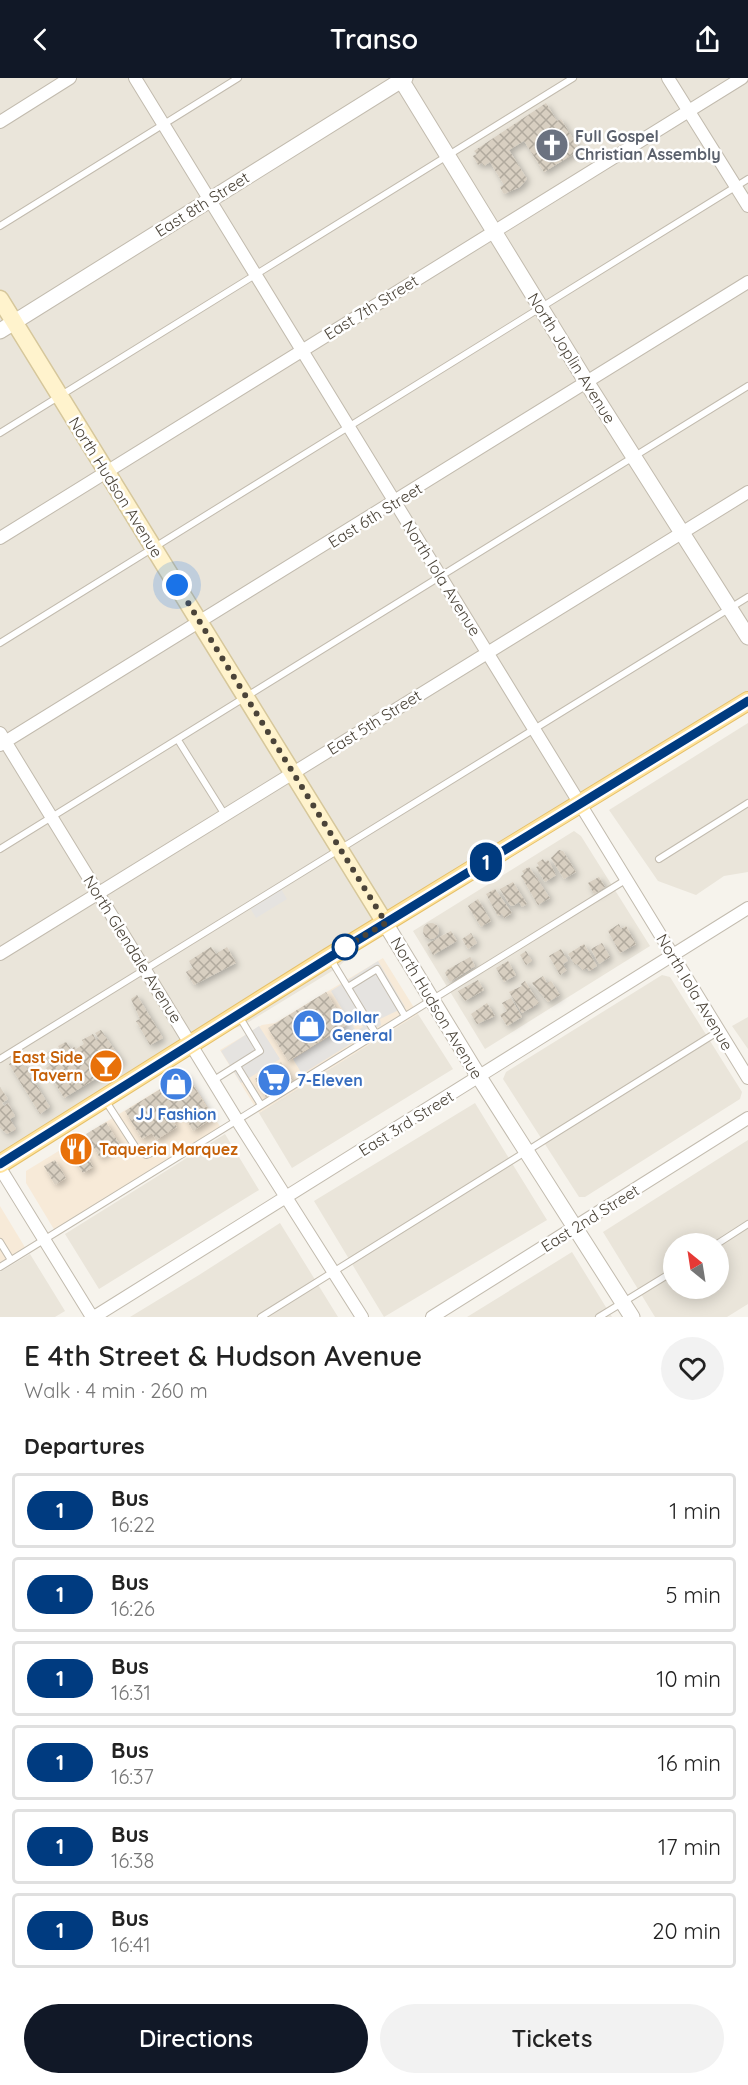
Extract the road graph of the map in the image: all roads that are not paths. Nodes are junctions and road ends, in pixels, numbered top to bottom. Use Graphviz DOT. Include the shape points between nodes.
graph roads {
  1 [pos="70,78"];
  2 [pos="135,78"];
  3 [pos="238,78"];
  4 [pos="573,78"];
  5 [pos="668,78"];
  6 [pos="742,78"];
  7 [pos="402,79"];
  8 [pos="689,111"];
  9 [pos="0,122"];
  10 [pos="163,125"];
  11 [pos="448,156"];
  12 [pos="748,179"];
  13 [pos="736,186"];
  14 [pos="209,200"];
  15 [pos="748,206"];
  16 [pos="0,226"];
  17 [pos="495,231"];
  18 [pos="255,275"];
  19 [pos="748,282"];
  20 [pos="0,300"];
  21 [pos="540,307"];
  22 [pos="7,327"];
  23 [pos="301,350"];
  24 [pos="587,383"];
  25 [pos="748,387"];
  26 [pos="60,396"];
  27 [pos="351,427"];
  28 [pos="0,433"];
  29 [pos="634,457"];
  30 [pos="106,472"];
  31 [pos="748,492"];
  32 [pos="395,502"];
  33 [pos="681,532"];
  34 [pos="0,538"];
  35 [pos="153,547"];
  36 [pos="441,577"];
  37 [pos="748,597"];
  38 [pos="730,608"];
  39 [pos="201,623"];
  40 [pos="748,637"];
  41 [pos="0,643"];
  42 [pos="488,652"];
  43 [pos="246,697"];
  44 [pos="748,700"];
  45 [pos="535,729"];
  46 [pos="2,740"];
  47 [pos="178,740"];
  48 [pos="292,773"];
  49 [pos="748,803"];
  50 [pos="581,804"];
  51 [pos="225,815"];
  52 [pos="52,817"];
  53 [pos="0,849"];
  54 [pos="340,849"];
  55 [pos="659,859"];
  56 [pos="627,879"];
  57 [pos="99,893"];
  58 [pos="748,908"];
  59 [pos="384,920"];
  60 [pos="0,954"];
  61 [pos="673,955"];
  62 [pos="330,957"];
  63 [pos="146,968"];
  64 [pos="348,987"];
  65 [pos="432,999"];
  66 [pos="238,1016"];
  67 [pos="405,1016"];
  68 [pos="719,1031"];
  69 [pos="376,1034"];
  70 [pos="192,1045"];
  71 [pos="0,1059"];
  72 [pos="237,1066"];
  73 [pos="479,1077"];
  74 [pos="748,1078"];
  75 [pos="214,1080"];
  76 [pos="105,1099"];
  77 [pos="261,1105"];
  78 [pos="748,1118"];
  79 [pos="237,1119"];
  80 [pos="162,1149"];
  81 [pos="527,1151"];
  82 [pos="0,1166"];
  83 [pos="286,1198"];
  84 [pos="748,1224"];
  85 [pos="576,1227"];
  86 [pos="729,1236"];
  87 [pos="44,1240"];
  88 [pos="0,1242"];
  89 [pos="11,1260"];
  90 [pos="0,1267"];
  91 [pos="334,1272"];
  92 [pos="663,1278"];
  93 [pos="623,1302"];
  94 [pos="93,1317"];
  95 [pos="261,1317"];
  96 [pos="362,1317"];
  97 [pos="432,1317"];
  98 [pos="599,1317"];
  99 [pos="632,1317"];
  1 -- 9 [label="street"];
  2 -- 10 [label="street, North Iola Avenue"];
  3 -- 10 [label="lane"];
  4 -- 11 [label="lane"];
  5 -- 8 [label="street"];
  6 -- 8 [label="street, East 7th Street"];
  7 -- 11 [label="street, North Joplin Avenue"];
  7 -- 14 [label="street, East 8th Street"];
  8 -- 13 [label="street"];
  8 -- 17 [label="street, East 7th Street"];
  10 -- 14 [label="street, North Iola Avenue"];
  10 -- 16 [label="lane"];
  11 -- 17 [label="street, North Joplin Avenue"];
  11 -- 18 [label="lane"];
  12 -- 13 [label="lane"];
  13 -- 15 [label="street"];
  13 -- 21 [label="lane"];
  14 -- 18 [label="street, North Iola Avenue"];
  14 -- 22 [label="street, East 8th Street"];
  17 -- 21 [label="street, North Joplin Avenue"];
  17 -- 23 [label="street, East 7th Street"];
  18 -- 23 [label="street, North Iola Avenue"];
  18 -- 26 [label="lane"];
  19 -- 24 [label="street, East 6th Street"];
  20 -- 22 [label="main road, North Hudson Avenue"];
  21 -- 24 [label="street, North Joplin Avenue"];
  21 -- 27 [label="lane"];
  22 -- 26 [label="main road, North Hudson Avenue"];
  23 -- 27 [label="street, North Iola Avenue"];
  23 -- 30 [label="street, East 7th Street"];
  24 -- 29 [label="street, North Joplin Avenue"];
  24 -- 32 [label="street, East 6th Street"];
  25 -- 29 [label="lane"];
  26 -- 28 [label="lane"];
  26 -- 30 [label="main road, North Hudson Avenue"];
  27 -- 32 [label="street, North Iola Avenue"];
  27 -- 35 [label="lane"];
  29 -- 33 [label="street, North Joplin Avenue"];
  29 -- 36 [label="lane"];
  30 -- 34 [label="street, East 7th Street"];
  30 -- 35 [label="main road, North Hudson Avenue"];
  31 -- 33 [label="street, East 5th Street"];
  32 -- 36 [label="street, North Iola Avenue"];
  32 -- 39 [label="street, East 6th Street"];
  33 -- 38 [label="street, North Joplin Avenue"];
  33 -- 42 [label="street, East 5th Street"];
  35 -- 39 [label="main road, North Hudson Avenue"];
  35 -- 41 [label="lane"];
  36 -- 42 [label="street, North Iola Avenue"];
  36 -- 43 [label="lane"];
  37 -- 38 [label="lane"];
  38 -- 40 [label="street, North Joplin Avenue"];
  38 -- 45 [label="lane"];
  39 -- 43 [label="main road, North Hudson Avenue"];
  39 -- 46 [label="street, East 6th Street"];
  42 -- 45 [label="street, North Iola Avenue"];
  42 -- 48 [label="street, East 5th Street"];
  43 -- 47 [label="lane"];
  43 -- 48 [label="main road, North Hudson Avenue"];
  44 -- 50 [label="main road"];
  45 -- 50 [label="street, North Iola Avenue"];
  45 -- 54 [label="lane"];
  46 -- 52 [label="street, North Glendale Avenue"];
  47 -- 51 [label="lane"];
  47 -- 52 [label="lane"];
  48 -- 51 [label="street, East 5th Street"];
  48 -- 54 [label="main road, North Hudson Avenue"];
  49 -- 55 [label="lane"];
  50 -- 56 [label="street, North Iola Avenue"];
  50 -- 59 [label="main road"];
  51 -- 57 [label="street, East 5th Street"];
  52 -- 53 [label="lane"];
  52 -- 57 [label="street, North Glendale Avenue"];
  54 -- 59 [label="main road, North Hudson Avenue"];
  54 -- 63 [label="lane"];
  56 -- 61 [label="street, North Iola Avenue"];
  56 -- 65 [label="lane"];
  57 -- 60 [label="street, East 5th Street"];
  57 -- 63 [label="street, North Glendale Avenue"];
  58 -- 61 [label="street, East 3rd Street"];
  59 -- 62 [label="main road"];
  59 -- 65 [label="street, North Hudson Avenue"];
  61 -- 68 [label="street, North Iola Avenue"];
  61 -- 73 [label="street, East 3rd Street"];
  62 -- 64 [label="lane"];
  62 -- 66 [label="main road"];
  63 -- 70 [label="street, North Glendale Avenue"];
  63 -- 71 [label="lane"];
  64 -- 67 [label="lane" via="377,969"];
  64 -- 69 [label="lane"];
  65 -- 67 [label="lane"];
  65 -- 73 [label="street, North Hudson Avenue"];
  66 -- 70 [label="main road"];
  66 -- 72 [label="lane" via="260,1051"];
  67 -- 69 [label="lane"];
  68 -- 74 [label="street, North Iola Avenue"];
  68 -- 81 [label="lane"];
  69 -- 77 [label="lane"];
  70 -- 75 [label="street, North Glendale Avenue"];
  70 -- 76 [label="main road"];
  72 -- 75 [label="lane"];
  72 -- 77 [label="lane"];
  73 -- 81 [label="street, North Hudson Avenue"];
  73 -- 83 [label="street, East 3rd Street"];
  75 -- 79 [label="street, North Glendale Avenue"];
  76 -- 80 [label="lane" via="138,1151 146,1155"];
  76 -- 82 [label="main road"];
  77 -- 79 [label="lane"];
  78 -- 85 [label="street, East 2nd Street"];
  79 -- 83 [label="street, North Glendale Avenue"];
  79 -- 87 [label="lane"];
  81 -- 85 [label="street, North Hudson Avenue"];
  81 -- 91 [label="lane"];
  82 -- 87 [label="street"];
  83 -- 91 [label="street, North Glendale Avenue"];
  83 -- 94 [label="street, East 3rd Street"];
  84 -- 86 [label="lane"];
  85 -- 93 [label="street, North Hudson Avenue"];
  85 -- 97 [label="street, East 2nd Street"];
  87 -- 89 [label="lane"];
  87 -- 94 [label="street"];
  88 -- 89 [label="lane"];
  89 -- 90 [label="lane"];
  91 -- 95 [label="lane"];
  91 -- 96 [label="street, North Glendale Avenue"];
  92 -- 93 [label="lane"];
  93 -- 98 [label="lane"];
  93 -- 99 [label="street, North Hudson Avenue"];
}
